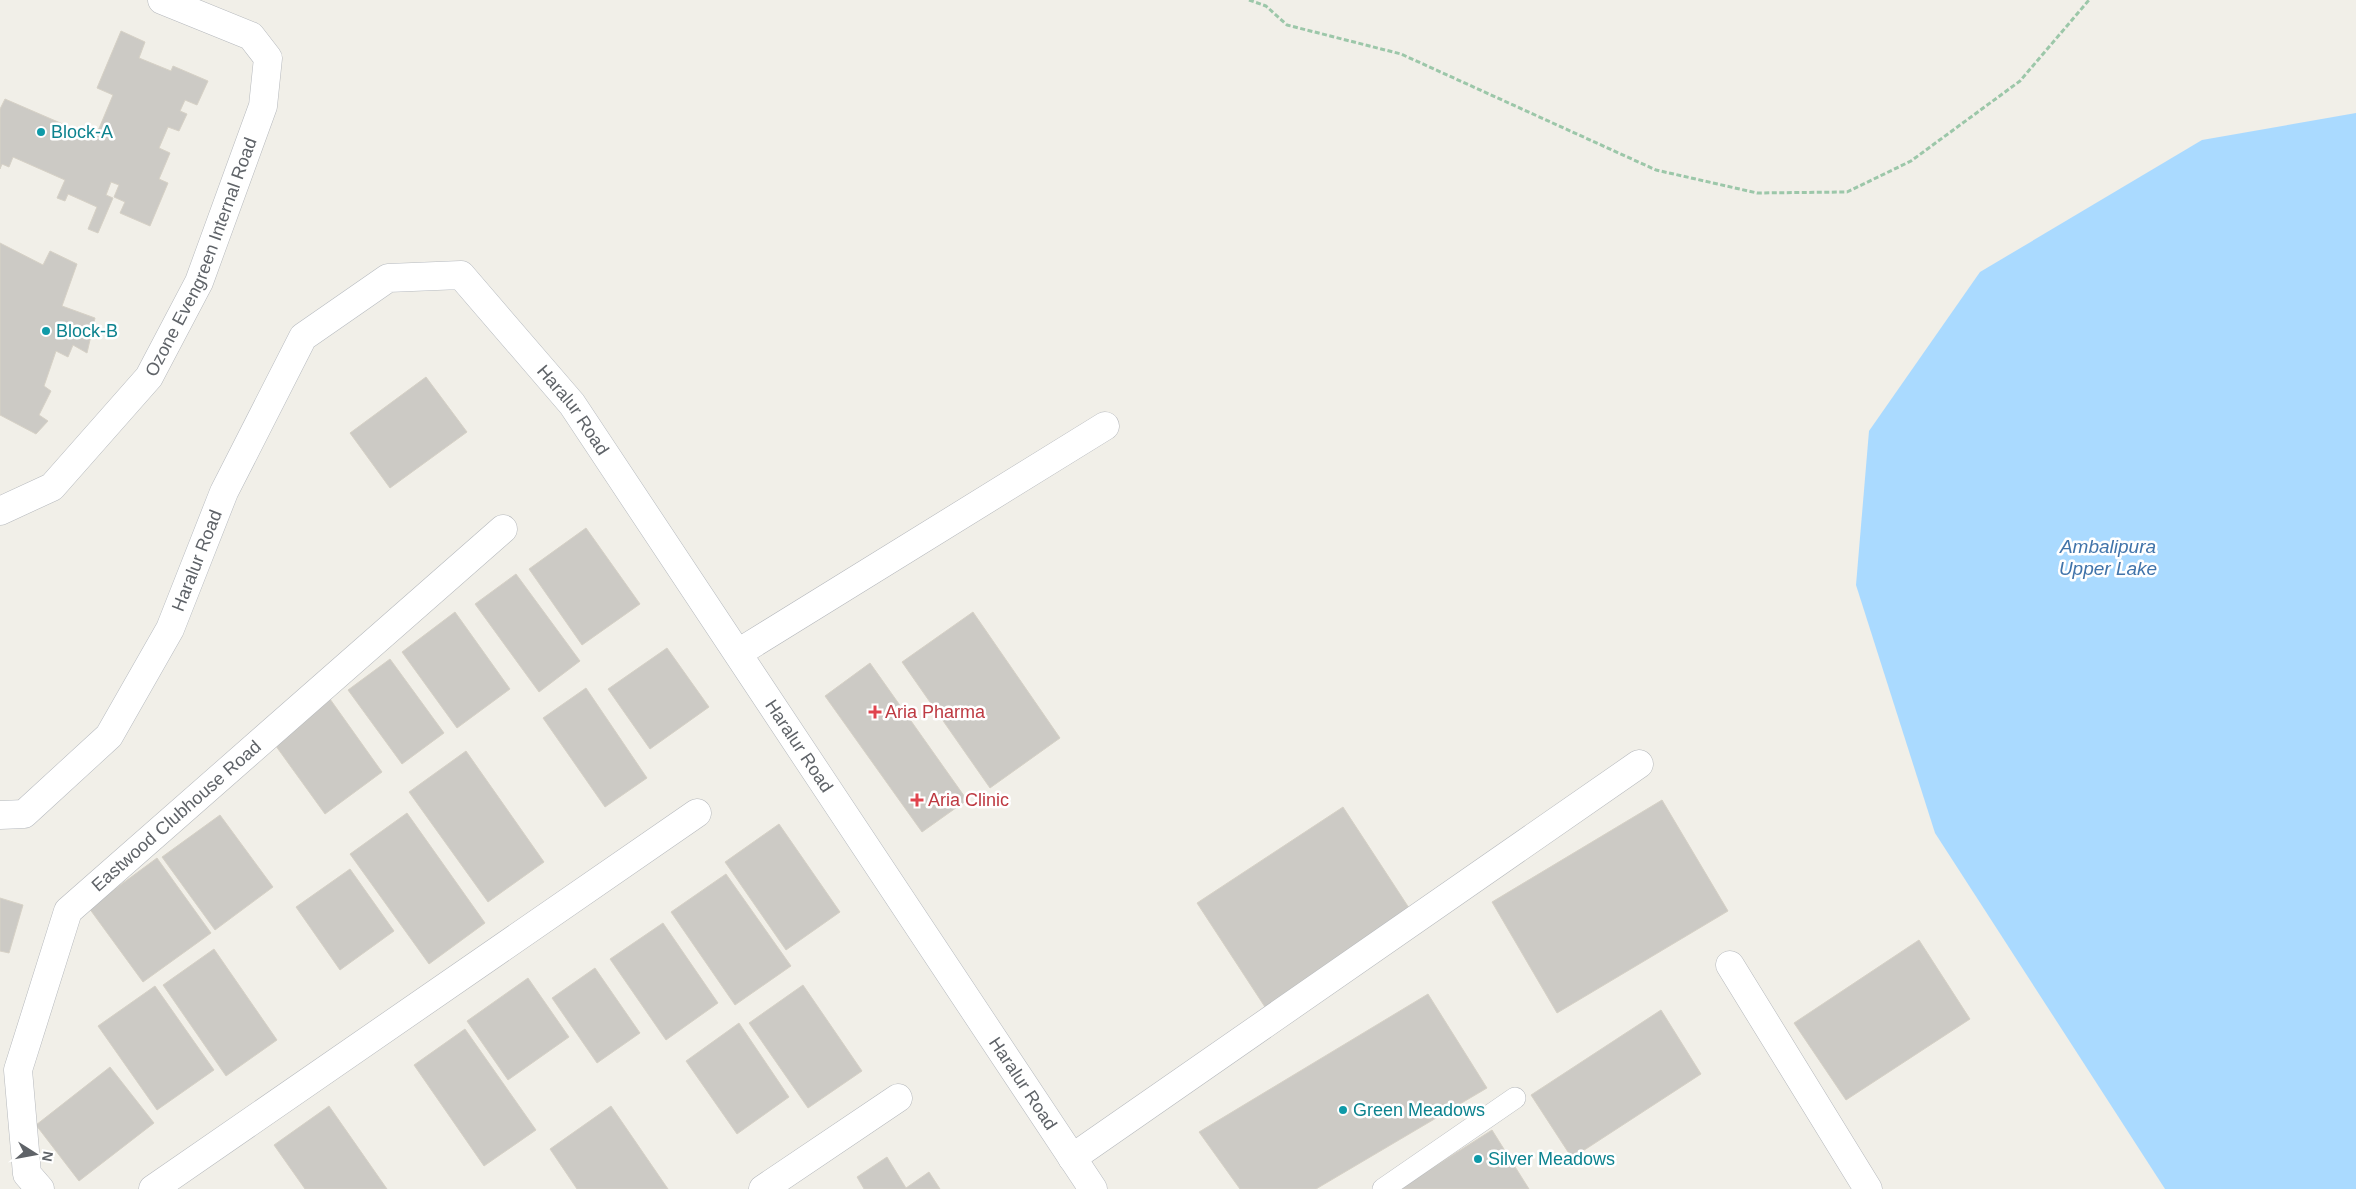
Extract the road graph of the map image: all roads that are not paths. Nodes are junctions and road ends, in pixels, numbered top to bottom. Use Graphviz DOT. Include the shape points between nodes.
graph roads {
  1 [pos="162,0"];
  2 [pos="1105,426"];
  3 [pos="0,512"];
  4 [pos="502,529"];
  5 [pos="738,653"];
  6 [pos="1639,764"];
  7 [pos="697,814"];
  8 [pos="0,815"];
  9 [pos="1730,965"];
  10 [pos="898,1098"];
  11 [pos="1515,1098"];
  12 [pos="1072,1158"];
  13 [pos="40,1189"];
  14 [pos="152,1189"];
  15 [pos="763,1189"];
  16 [pos="1093,1189"];
  17 [pos="1383,1189"];
  18 [pos="1868,1189"];
  1 -- 3 [label="street, Ozone Evengreen Internal Road" via="251,36 268,58 264,106 199,282 149,377 52,488"];
  2 -- 5 [label="street"];
  4 -- 13 [label="street, Eastwood Clubhouse Road" via="68,911 18,1070 27,1174"];
  5 -- 8 [label="street, Haralur Road" via="572,404 461,275 388,278 303,337 224,492 170,629 109,736 24,814"];
  5 -- 12 [label="street, Haralur Road"];
  6 -- 12 [label="street"];
  7 -- 14 [label="street"];
  9 -- 18 [label="street"];
  10 -- 15 [label="street"];
  11 -- 17 [label="lane"];
  12 -- 16 [label="street, Haralur Road"];
}
